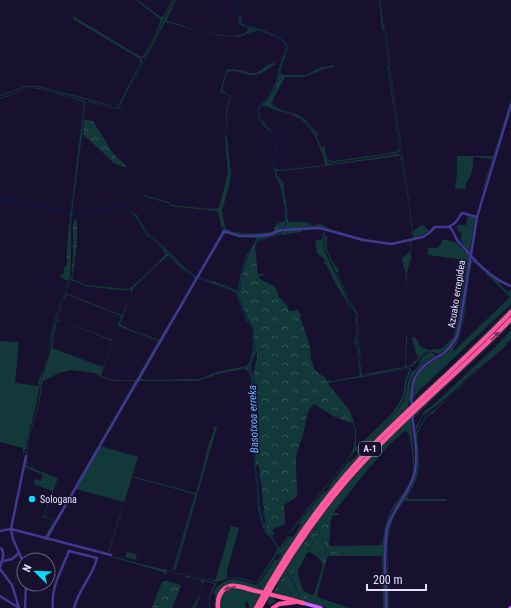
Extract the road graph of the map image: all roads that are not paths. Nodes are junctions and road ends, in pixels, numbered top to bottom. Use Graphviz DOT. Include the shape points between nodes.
graph roads {
  1 [pos="511,105"];
  2 [pos="477,217"];
  3 [pos="449,227"];
  4 [pos="470,256"];
  5 [pos="511,286"];
  6 [pos="511,312"];
  7 [pos="511,320"];
  8 [pos="26,456"];
  9 [pos="11,529"];
  10 [pos="0,531"];
  11 [pos="46,539"];
  12 [pos="72,545"];
  13 [pos="0,548"];
  14 [pos="19,552"];
  15 [pos="69,552"];
  16 [pos="98,552"];
  17 [pos="111,555"];
  18 [pos="16,556"];
  19 [pos="97,558"];
  20 [pos="1,565"];
  21 [pos="26,592"];
  22 [pos="0,596"];
  23 [pos="303,603"];
  24 [pos="19,608"];
  25 [pos="25,608"];
  26 [pos="53,608"];
  27 [pos="74,608"];
  28 [pos="218,608"];
  29 [pos="256,608"];
  30 [pos="260,608"];
  31 [pos="273,608"];
  32 [pos="321,608"];
  33 [pos="386,608"];
  1 -- 2 [label="street, Azuako errepidea"];
  2 -- 3 [label="street" via="462,213 454,225"];
  2 -- 4 [label="street, Azuako errepidea"];
  3 -- 4 [label="street"];
  3 -- 11 [label="street" via="435,227 423,237 390,244 363,240 320,228 280,230 269,235 248,236 224,231"];
  4 -- 5 [label="street" via="492,276"];
  4 -- 33 [label="street, Azuako errepidea" via="457,337 447,351 417,373 412,383 415,474 394,512 386,534"];
  6 -- 29 [label="highway, A-1" via="388,431 344,478 295,542"];
  30 -- 7 [label="highway, A-1, one-way" via="298,546 347,481 402,423"];
  8 -- 9 [label="street"];
  9 -- 10 [label="street"];
  9 -- 11 [label="street"];
  9 -- 14 [label="street"];
  11 -- 12 [label="street"];
  12 -- 15 [label="street"];
  12 -- 16 [label="street"];
  13 -- 20 [label="street" via="3,550"];
  15 -- 19 [label="street"];
  15 -- 26 [label="street" via="53,592"];
  16 -- 17 [label="street"];
  16 -- 19 [label="street"];
  18 -- 20 [label="street"];
  19 -- 27 [label="street"];
  20 -- 24 [label="street" via="12,585"];
  21 -- 25 [label="street"];
  22 -- 24 [label="street"];
  23 -- 28 [label="highway, one-way" via="234,586 226,588 220,594"];
  23 -- 31 [label="highway" via="284,603"];
  23 -- 32 [label="main road"];
}
